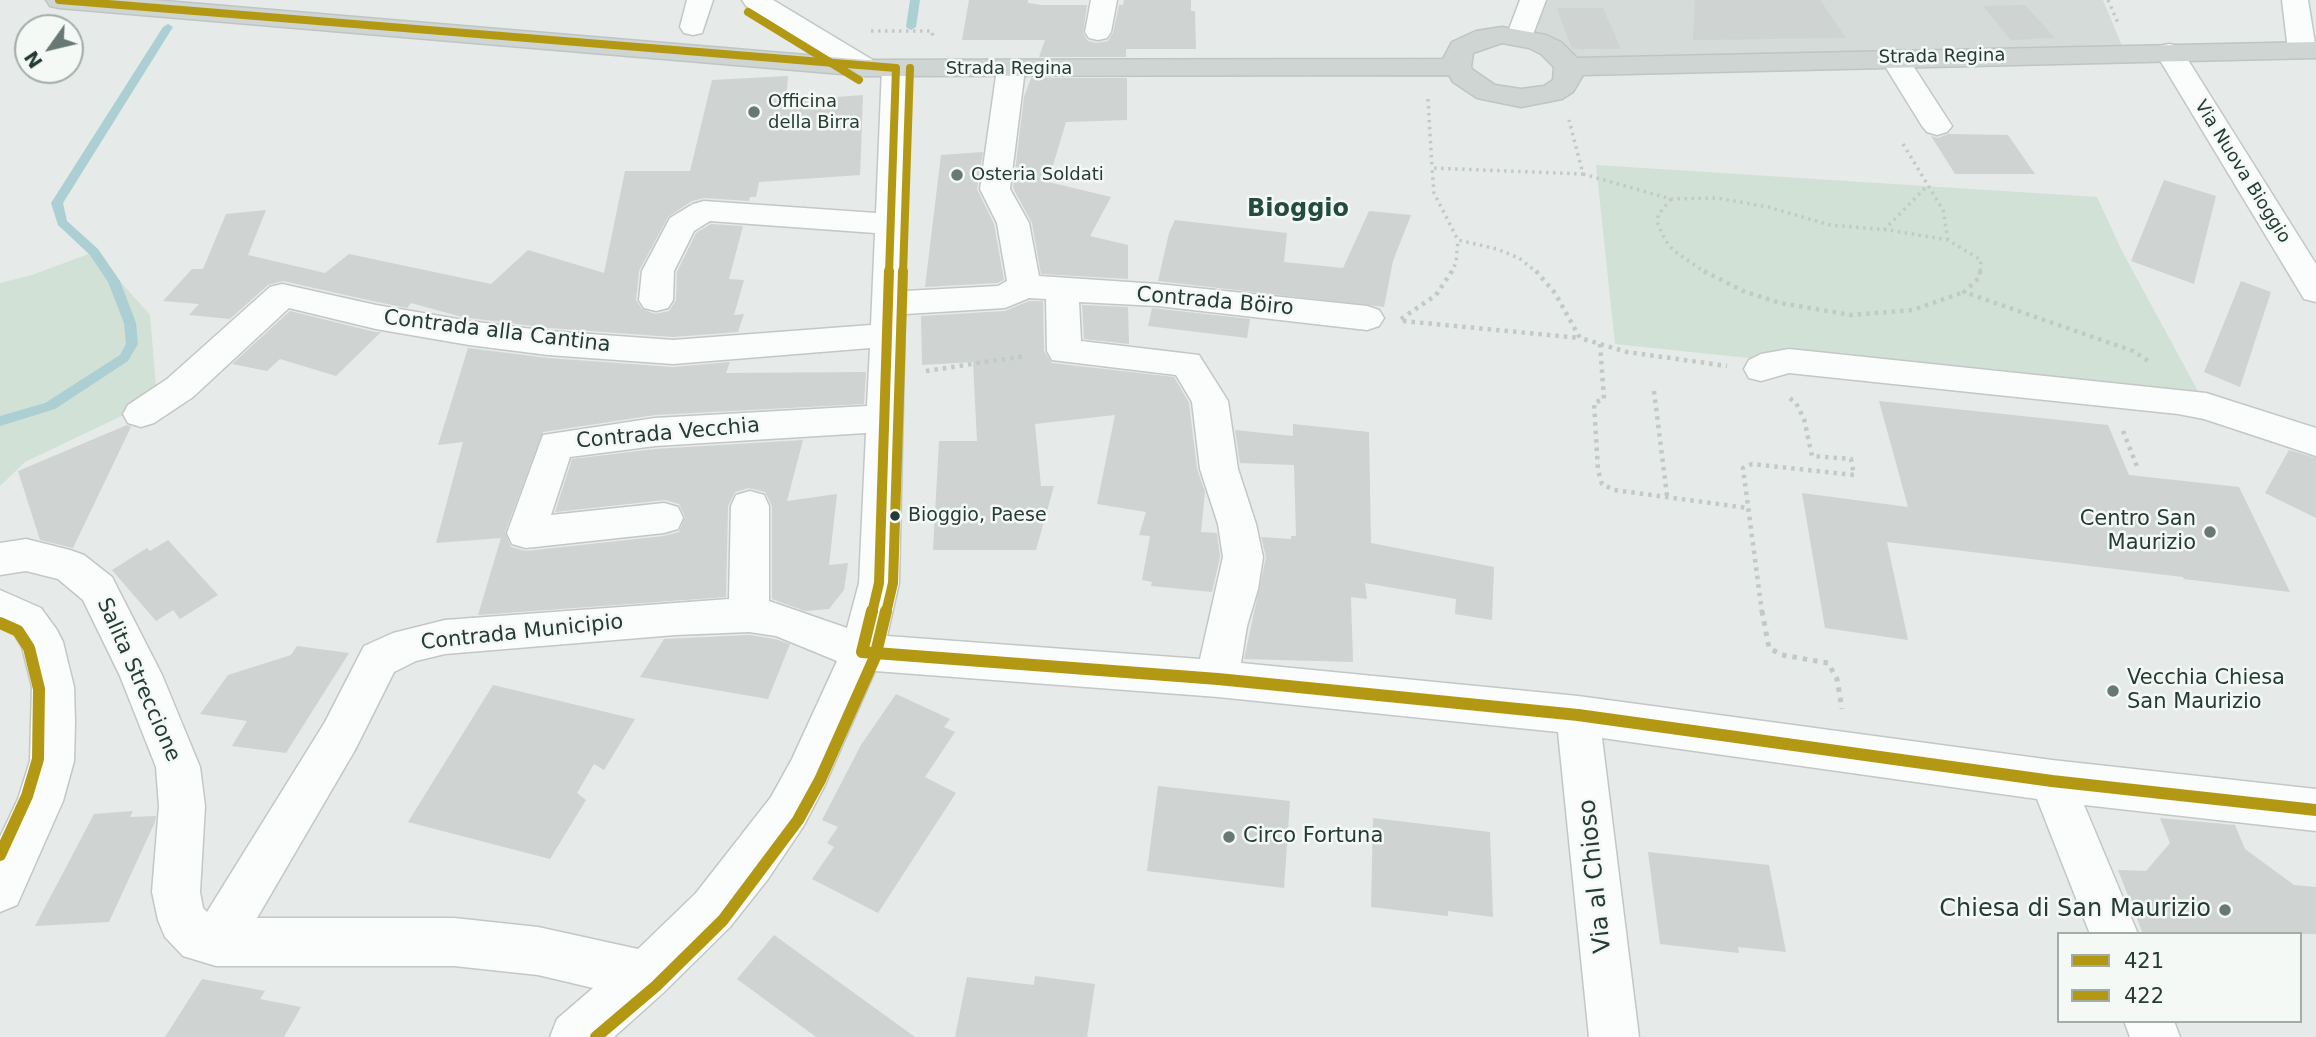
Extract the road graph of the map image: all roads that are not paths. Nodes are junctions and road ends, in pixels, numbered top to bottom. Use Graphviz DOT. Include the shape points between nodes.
graph roads {
  1 [pos="59,0"];
  2 [pos="701,0"];
  3 [pos="755,0"];
  4 [pos="1104,0"];
  5 [pos="1533,0"];
  6 [pos="2295,0"];
  7 [pos="693,27"];
  8 [pos="1098,32"];
  9 [pos="1519,37"];
  10 [pos="2309,50"];
  11 [pos="2168,52"];
  12 [pos="1894,58"];
  13 [pos="1457,67"];
  14 [pos="1569,67"];
  15 [pos="866,68"];
  16 [pos="896,68"];
  17 [pos="1011,69"];
  18 [pos="1937,126"];
  19 [pos="891,224"];
  20 [pos="1024,286"];
  21 [pos="1062,290"];
  22 [pos="2316,291"];
  23 [pos="656,300"];
  24 [pos="1367,318"];
  25 [pos="889,319"];
  26 [pos="1757,375"];
  27 [pos="141,414"];
  28 [pos="886,419"];
  29 [pos="2316,442"];
  30 [pos="750,506"];
  31 [pos="663,519"];
  32 [pos="0,559"];
  33 [pos="0,607"];
  34 [pos="749,615"];
  35 [pos="862,652"];
  36 [pos="1218,679"];
  37 [pos="1578,715"];
  38 [pos="2052,781"];
  39 [pos="2316,810"];
  40 [pos="0,889"];
  41 [pos="2112,932"];
  42 [pos="216,942"];
  43 [pos="646,976"];
  44 [pos="575,1037"];
  45 [pos="1614,1037"];
  1 -- 15 [label="main road, Strada Regina"];
  2 -- 7 [label="street"];
  3 -- 15 [label="street"];
  4 -- 8 [label="street"];
  5 -- 9 [label="street"];
  6 -- 10 [label="street"];
  9 -- 13 [label="main road" via="1472,41 1462,48"];
  9 -- 14 [label="main road" via="1552,48"];
  10 -- 11 [label="main road, Strada Regina"];
  11 -- 12 [label="main road, Strada Regina"];
  11 -- 22 [label="street, Via Nuova Bioggio"];
  12 -- 14 [label="main road, Strada Regina"];
  12 -- 18 [label="street"];
  13 -- 14 [label="main road" via="1473,85 1521,98 1552,93 1563,86"];
  13 -- 17 [label="main road, Strada Regina"];
  15 -- 16 [label="main road, Strada Regina"];
  16 -- 17 [label="main road, Strada Regina"];
  16 -- 19 [label="street"];
  17 -- 20 [label="street" via="995,189 1013,223"];
  19 -- 23 [label="street" via="704,211 681,225 658,271"];
  19 -- 25 [label="street"];
  20 -- 21 [label="street, Contrada Böiro"];
  20 -- 25 [label="street" via="1005,297"];
  21 -- 24 [label="street, Contrada Böiro" via="1158,295"];
  21 -- 36 [label="street" via="1064,351 1187,364 1210,401 1219,469 1243,557"];
  25 -- 27 [label="street, Contrada alla Cantina" via="673,352 470,333 376,317 288,295 277,297 180,388"];
  25 -- 28 [label="street"];
  26 -- 29 [label="street" via="1773,363 1789,360 2178,401"];
  28 -- 31 [label="street, Contrada Vecchia" via="668,431 555,445 526,533"];
  28 -- 35 [label="street" via="879,583"];
  30 -- 34 [label="street"];
  32 -- 42 [label="street, Salita Streccione" via="26,555 70,566 98,589 141,675 178,767 182,806 176,892 183,920 200,939"];
  33 -- 40 [label="street" via="27,620 42,642 53,687 52,761 40,801"];
  34 -- 35 [label="street, Contrada Municipio" via="779,619"];
  34 -- 42 [label="street, Contrada Municipio" via="444,637 391,651 372,670 340,736"];
  35 -- 36 [label="street, Contrada Municipio"];
  35 -- 43 [label="street" via="787,812 713,910"];
  36 -- 37 [label="street, Contrada Municipio"];
  37 -- 38 [label="street, Contrada Municipio"];
  37 -- 45 [label="street, Via al Chioso"];
  38 -- 39 [label="street, Contrada Municipio"];
  38 -- 41 [label="street"];
  42 -- 43 [label="street" via="454,942 538,951"];
  43 -- 44 [label="street"];
}
